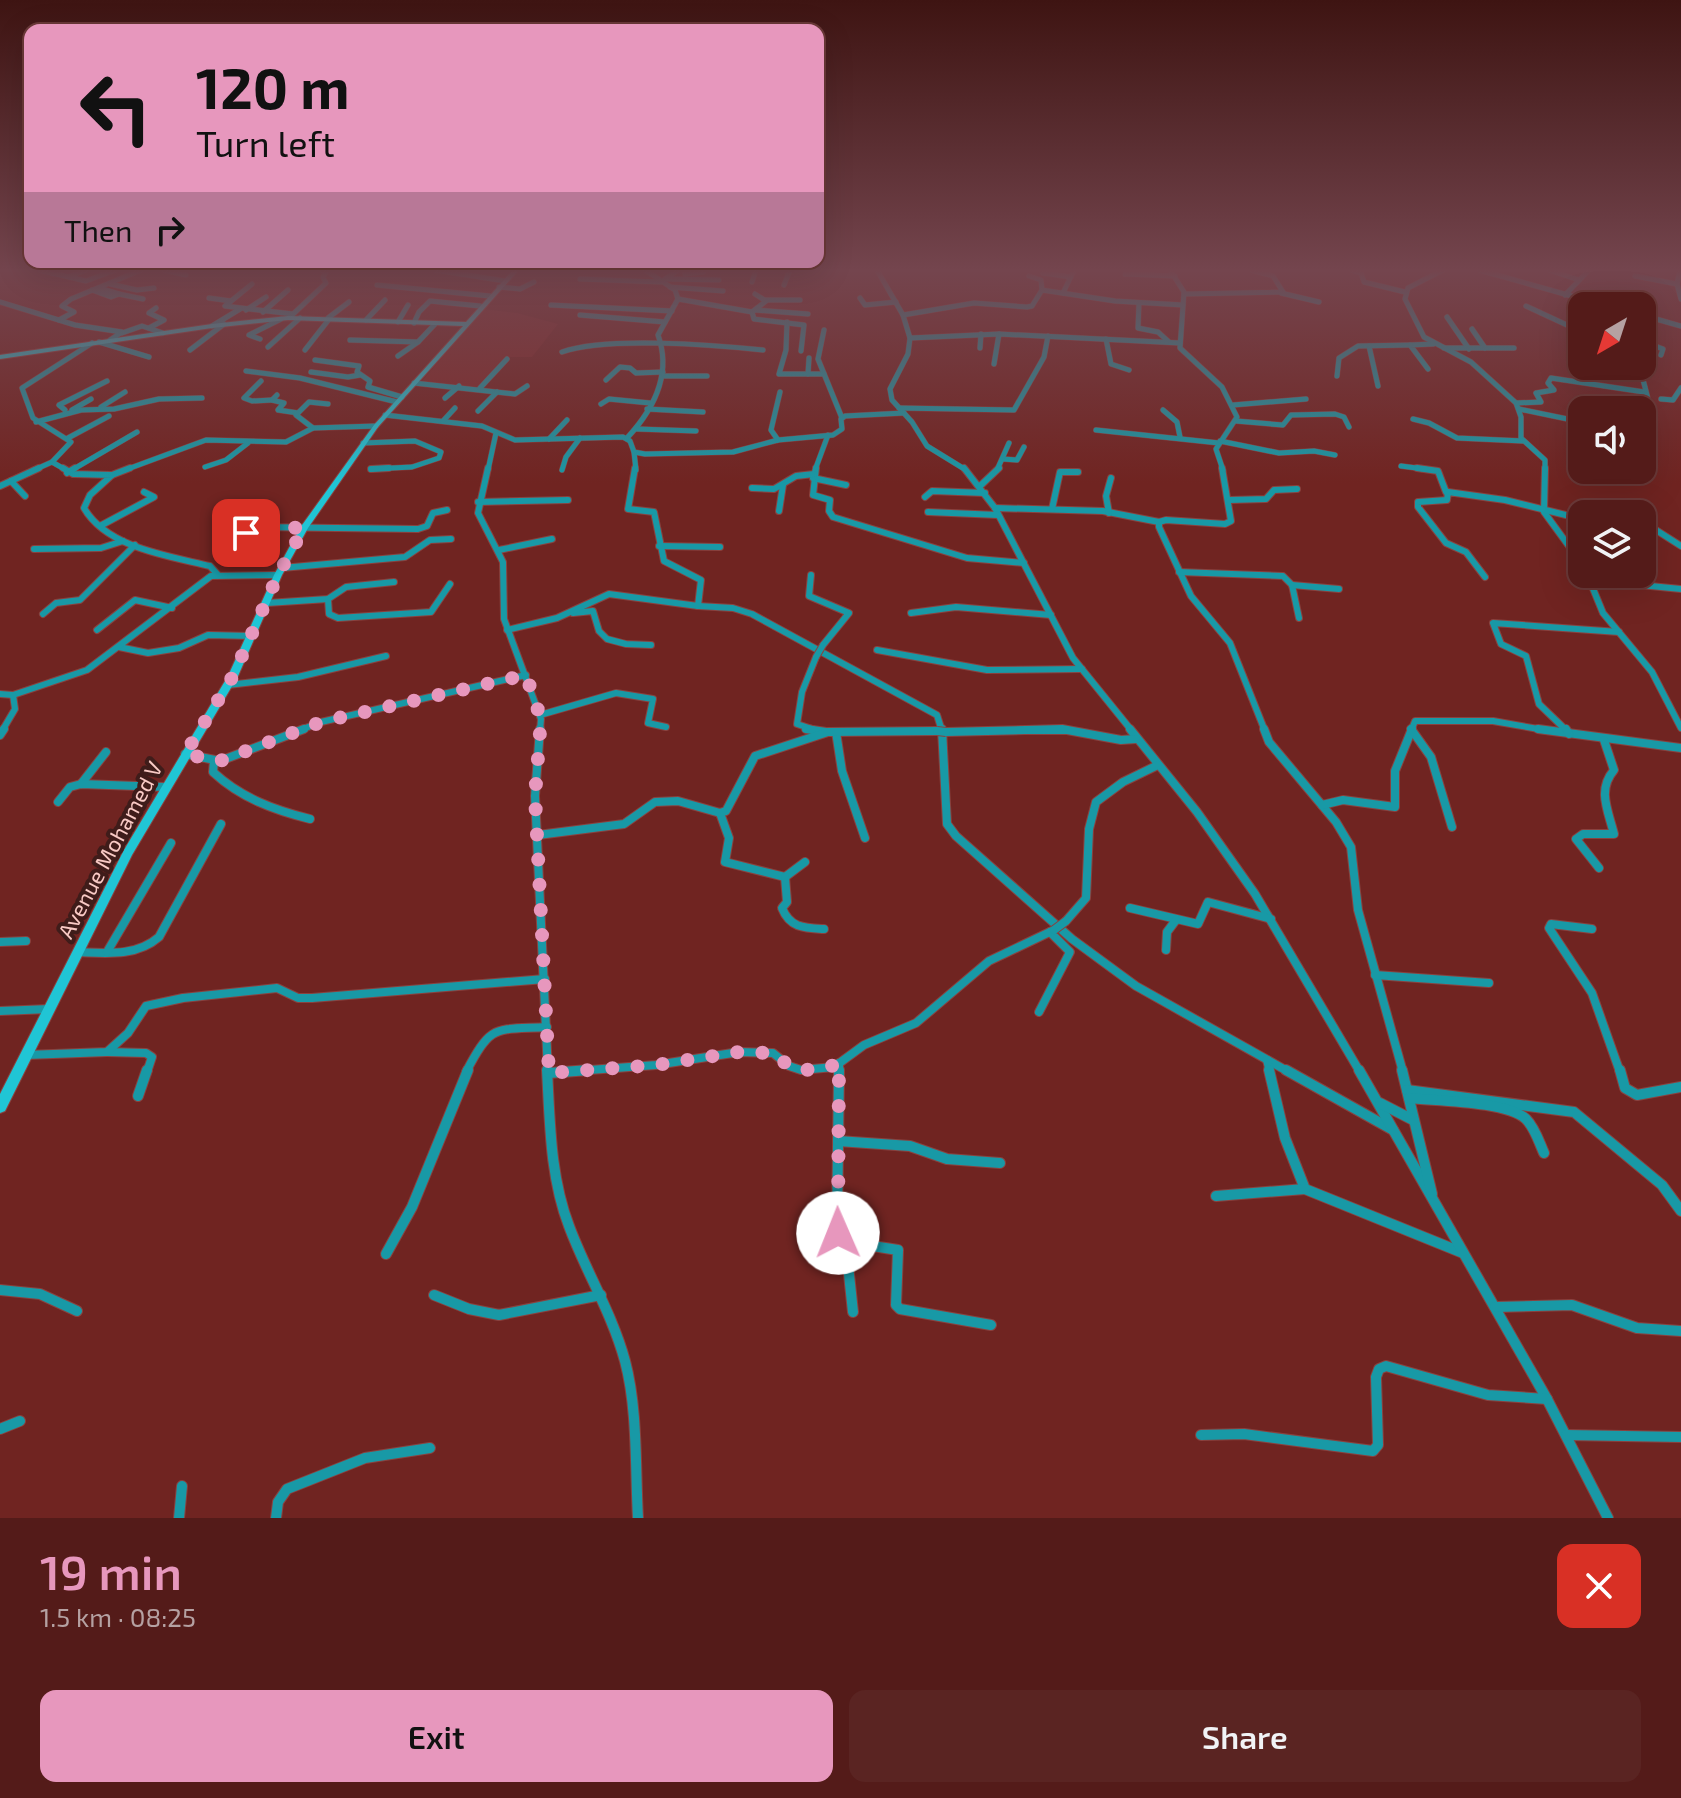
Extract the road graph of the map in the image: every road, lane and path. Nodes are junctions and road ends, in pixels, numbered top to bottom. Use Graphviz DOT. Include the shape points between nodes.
graph roads {
  1 [pos="104,341"];
  2 [pos="202,341"];
  3 [pos="273,341"];
  4 [pos="312,341"];
  5 [pos="379,341"];
  6 [pos="450,341"];
  7 [pos="660,341"];
  8 [pos="786,341"];
  9 [pos="802,341"];
  10 [pos="821,341"];
  11 [pos="910,341"];
  12 [pos="981,341"];
  13 [pos="998,341"];
  14 [pos="1047,341"];
  15 [pos="1106,341"];
  16 [pos="1145,341"];
  17 [pos="1430,341"];
  18 [pos="1463,341"];
  19 [pos="1480,341"];
  20 [pos="96,342"];
  21 [pos="418,342"];
  22 [pos="1169,342"];
  23 [pos="1180,343"];
  24 [pos="1433,344"];
  25 [pos="1410,345"];
  26 [pos="1369,346"];
  27 [pos="1656,346"];
  28 [pos="268,347"];
  29 [pos="663,347"];
  30 [pos="980,348"];
  31 [pos="1442,348"];
  32 [pos="1485,348"];
  33 [pos="1514,348"];
  34 [pos="1469,349"];
  35 [pos="190,350"];
  36 [pos="305,350"];
  37 [pos="763,350"];
  38 [pos="801,351"];
  39 [pos="562,352"];
  40 [pos="1661,355"];
  41 [pos="398,356"];
  42 [pos="0,357"];
  43 [pos="149,357"];
  44 [pos="809,358"];
  45 [pos="507,359"];
  46 [pos="315,360"];
  47 [pos="994,364"];
  48 [pos="1428,369"];
  49 [pos="1129,370"];
  50 [pos="246,371"];
  51 [pos="311,372"];
  52 [pos="663,374"];
  53 [pos="808,374"];
  54 [pos="824,374"];
  55 [pos="360,375"];
  56 [pos="707,376"];
  57 [pos="1337,376"];
  58 [pos="606,380"];
  59 [pos="1642,380"];
  60 [pos="107,381"];
  61 [pos="261,381"];
  62 [pos="414,383"];
  63 [pos="459,386"];
  64 [pos="527,386"];
  65 [pos="1378,386"];
  66 [pos="480,388"];
  67 [pos="1681,388"];
  68 [pos="125,392"];
  69 [pos="497,392"];
  70 [pos="780,392"];
  71 [pos="1644,392"];
  72 [pos="1646,396"];
  73 [pos="202,398"];
  74 [pos="445,398"];
  75 [pos="91,399"];
  76 [pos="1306,399"];
  77 [pos="1661,399"];
  78 [pos="399,400"];
  79 [pos="328,404"];
  80 [pos="601,404"];
  81 [pos="1233,405"];
  82 [pos="648,406"];
  83 [pos="1517,406"];
  84 [pos="99,408"];
  85 [pos="455,408"];
  86 [pos="901,410"];
  87 [pos="1163,410"];
  88 [pos="69,411"];
  89 [pos="478,411"];
  90 [pos="703,412"];
  91 [pos="298,413"];
  92 [pos="385,415"];
  93 [pos="109,416"];
  94 [pos="842,418"];
  95 [pos="1413,419"];
  96 [pos="1568,419"];
  97 [pos="567,420"];
  98 [pos="443,421"];
  99 [pos="1236,421"];
  100 [pos="36,422"];
  101 [pos="376,426"];
  102 [pos="1349,427"];
  103 [pos="313,428"];
  104 [pos="637,429"];
  105 [pos="1096,430"];
  106 [pos="696,431"];
  107 [pos="137,432"];
  108 [pos="496,433"];
  109 [pos="828,435"];
  110 [pos="1180,437"];
  111 [pos="68,438"];
  112 [pos="580,438"];
  113 [pos="627,438"];
  114 [pos="549,439"];
  115 [pos="778,440"];
  116 [pos="1523,441"];
  117 [pos="249,442"];
  118 [pos="1219,442"];
  119 [pos="363,443"];
  120 [pos="1009,443"];
  121 [pos="1024,447"];
  122 [pos="634,452"];
  123 [pos="1335,455"];
  124 [pos="1003,459"];
  125 [pos="52,462"];
  126 [pos="1401,466"];
  127 [pos="205,467"];
  128 [pos="371,469"];
  129 [pos="562,470"];
  130 [pos="1078,472"];
  131 [pos="67,473"];
  132 [pos="112,475"];
  133 [pos="814,476"];
  134 [pos="1111,478"];
  135 [pos="11,481"];
  136 [pos="783,485"];
  137 [pos="846,485"];
  138 [pos="0,486"];
  139 [pos="752,488"];
  140 [pos="1297,489"];
  141 [pos="982,490"];
  142 [pos="144,492"];
  143 [pos="1446,492"];
  144 [pos="25,496"];
  145 [pos="925,497"];
  146 [pos="568,500"];
  147 [pos="1229,500"];
  148 [pos="478,502"];
  149 [pos="1052,509"];
  150 [pos="447,510"];
  151 [pos="779,511"];
  152 [pos="928,512"];
  153 [pos="996,512"];
  154 [pos="1544,512"];
  155 [pos="1109,513"];
  156 [pos="1568,516"];
  157 [pos="1159,522"];
  158 [pos="100,526"];
  159 [pos="304,528"];
  160 [pos="1656,530"];
  161 [pos="451,539"];
  162 [pos="552,539"];
  163 [pos="123,541"];
  164 [pos="135,545"];
  165 [pos="1568,545"];
  166 [pos="659,546"];
  167 [pos="1681,546"];
  168 [pos="720,547"];
  169 [pos="34,549"];
  170 [pos="499,550"];
  171 [pos="225,552"];
  172 [pos="1024,563"];
  173 [pos="280,572"];
  174 [pos="1179,572"];
  175 [pos="218,575"];
  176 [pos="811,575"];
  177 [pos="1485,577"];
  178 [pos="394,582"];
  179 [pos="450,584"];
  180 [pos="1292,585"];
  181 [pos="1656,586"];
  182 [pos="1593,588"];
  183 [pos="1339,589"];
  184 [pos="1681,589"];
  185 [pos="324,599"];
  186 [pos="267,603"];
  187 [pos="698,604"];
  188 [pos="172,608"];
  189 [pos="911,613"];
  190 [pos="43,614"];
  191 [pos="567,614"];
  192 [pos="1051,615"];
  193 [pos="1299,618"];
  194 [pos="506,625"];
  195 [pos="97,630"];
  196 [pos="1619,632"];
  197 [pos="253,636"];
  198 [pos="651,645"];
  199 [pos="119,647"];
  200 [pos="877,650"];
  201 [pos="386,656"];
  202 [pos="1082,669"];
  203 [pos="526,675"];
  204 [pos="228,685"];
  205 [pos="0,694"];
  206 [pos="13,695"];
  207 [pos="540,715"];
  208 [pos="1679,719"];
  209 [pos="666,727"];
  210 [pos="1411,728"];
  211 [pos="1681,728"];
  212 [pos="832,732"];
  213 [pos="1569,734"];
  214 [pos="0,735"];
  215 [pos="1136,739"];
  216 [pos="1604,740"];
  217 [pos="1681,748"];
  218 [pos="106,752"];
  219 [pos="185,754"];
  220 [pos="214,761"];
  221 [pos="1158,765"];
  222 [pos="81,784"];
  223 [pos="165,787"];
  224 [pos="58,802"];
  225 [pos="1322,805"];
  226 [pos="720,813"];
  227 [pos="310,819"];
  228 [pos="221,824"];
  229 [pos="1452,827"];
  230 [pos="538,835"];
  231 [pos="865,838"];
  232 [pos="171,843"];
  233 [pos="805,862"];
  234 [pos="1599,868"];
  235 [pos="785,877"];
  236 [pos="1130,908"];
  237 [pos="1271,919"];
  238 [pos="1176,920"];
  239 [pos="824,929"];
  240 [pos="1592,929"];
  241 [pos="1052,931"];
  242 [pos="26,941"];
  243 [pos="0,942"];
  244 [pos="1166,950"];
  245 [pos="78,952"];
  246 [pos="107,952"];
  247 [pos="1375,975"];
  248 [pos="545,979"];
  249 [pos="1489,983"];
  250 [pos="49,1009"];
  251 [pos="0,1011"];
  252 [pos="1039,1012"];
  253 [pos="547,1027"];
  254 [pos="107,1052"];
  255 [pos="26,1055"];
  256 [pos="1267,1060"];
  257 [pos="839,1063"];
  258 [pos="549,1073"];
  259 [pos="1681,1087"];
  260 [pos="1408,1094"];
  261 [pos="138,1096"];
  262 [pos="1379,1102"];
  263 [pos="0,1107"];
  264 [pos="1413,1120"];
  265 [pos="1394,1131"];
  266 [pos="838,1141"];
  267 [pos="1544,1153"];
  268 [pos="1000,1163"];
  269 [pos="1305,1189"];
  270 [pos="1216,1196"];
  271 [pos="1436,1207"];
  272 [pos="1681,1211"];
  273 [pos="841,1241"];
  274 [pos="386,1254"];
  275 [pos="1464,1254"];
  276 [pos="0,1290"];
  277 [pos="434,1295"];
  278 [pos="601,1295"];
  279 [pos="1495,1307"];
  280 [pos="77,1311"];
  281 [pos="853,1312"];
  282 [pos="991,1325"];
  283 [pos="1681,1331"];
  284 [pos="1547,1399"];
  285 [pos="20,1421"];
  286 [pos="0,1429"];
  287 [pos="1201,1435"];
  288 [pos="1566,1435"];
  289 [pos="1681,1437"];
  290 [pos="430,1448"];
  291 [pos="182,1486"];
  292 [pos="179,1518"];
  293 [pos="276,1518"];
  294 [pos="638,1518"];
  295 [pos="1608,1518"];
  1 -- 20 [label="main road"];
  2 -- 35 [label="street"];
  3 -- 28 [label="street"];
  4 -- 36 [label="street"];
  5 -- 21 [label="street"];
  6 -- 62 [label="main road, Avenue Mohamed V"];
  7 -- 29 [label="street"];
  8 -- 53 [label="street" via="779,374"];
  9 -- 38 [label="street"];
  10 -- 54 [label="street" via="817,356"];
  11 -- 86 [label="street" via="890,389"];
  12 -- 30 [label="street"];
  13 -- 47 [label="street"];
  14 -- 86 [label="street" via="1044,357 1014,410"];
  15 -- 49 [label="street" via="1111,364"];
  16 -- 22 [label="street"];
  17 -- 24 [label="street"];
  18 -- 34 [label="street"];
  19 -- 32 [label="street"];
  20 -- 42 [label="main road"];
  20 -- 43 [label="street"];
  20 -- 100 [label="street" via="22,388"];
  21 -- 41 [label="street"];
  22 -- 23 [label="street"];
  23 -- 81 [label="street"];
  24 -- 25 [label="street"];
  24 -- 31 [label="street"];
  25 -- 26 [label="street"];
  25 -- 48 [label="street"];
  26 -- 57 [label="street" via="1342,355"];
  26 -- 65 [label="street"];
  27 -- 40 [label="street" via="1663,349"];
  29 -- 37 [label="street"];
  29 -- 39 [label="street" via="578,346"];
  29 -- 52 [label="street"];
  31 -- 34 [label="street"];
  31 -- 83 [label="street" via="1471,362"];
  32 -- 33 [label="street"];
  32 -- 34 [label="street"];
  44 -- 53 [label="street"];
  45 -- 66 [label="street"];
  46 -- 55 [label="street" via="359,366"];
  50 -- 78 [label="street"];
  51 -- 55 [label="street"];
  52 -- 56 [label="street"];
  52 -- 58 [label="street" via="620,367"];
  52 -- 82 [label="street"];
  53 -- 54 [label="street"];
  54 -- 94 [label="street"];
  55 -- 78 [label="street" via="370,381 368,387"];
  59 -- 71 [label="street"];
  60 -- 88 [label="street" via="59,405"];
  61 -- 91 [label="street" via="244,398 274,398 284,403 278,410"];
  62 -- 63 [label="street"];
  62 -- 78 [label="main road, Avenue Mohamed V"];
  63 -- 66 [label="street"];
  63 -- 74 [label="street"];
  64 -- 69 [label="street" via="518,393"];
  66 -- 69 [label="street"];
  67 -- 77 [label="street" via="1673,400"];
  68 -- 84 [label="street"];
  69 -- 89 [label="street"];
  70 -- 115 [label="street" via="771,430"];
  71 -- 72 [label="street"];
  71 -- 83 [label="street" via="1551,378 1548,383 1554,390 1536,393 1541,402"];
  73 -- 84 [label="street"];
  75 -- 88 [label="street"];
  76 -- 81 [label="street"];
  78 -- 92 [label="main road, Avenue Mohamed V"];
  79 -- 91 [label="street" via="309,402"];
  80 -- 82 [label="street" via="607,399"];
  81 -- 99 [label="street"];
  82 -- 90 [label="street"];
  82 -- 104 [label="street"];
  83 -- 96 [label="street"];
  83 -- 116 [label="street"];
  84 -- 88 [label="street"];
  85 -- 98 [label="street"];
  86 -- 94 [label="street"];
  86 -- 141 [label="street" via="927,446 962,466"];
  87 -- 110 [label="street" via="1178,424"];
  88 -- 100 [label="street"];
  91 -- 103 [label="street" via="296,418"];
  92 -- 98 [label="street"];
  92 -- 101 [label="main road, Avenue Mohamed V"];
  93 -- 111 [label="street"];
  94 -- 109 [label="street" via="840,432"];
  95 -- 116 [label="street" via="1457,438"];
  97 -- 114 [label="street"];
  98 -- 108 [label="street"];
  99 -- 102 [label="street" via="1283,425 1291,415 1335,414"];
  99 -- 118 [label="street"];
  100 -- 111 [label="street"];
  101 -- 103 [label="street"];
  101 -- 119 [label="main road, Avenue Mohamed V"];
  103 -- 117 [label="street" via="291,441"];
  104 -- 106 [label="street"];
  104 -- 113 [label="street"];
  105 -- 110 [label="street"];
  107 -- 131 [label="street"];
  108 -- 114 [label="street" via="515,440"];
  108 -- 148 [label="street"];
  109 -- 115 [label="street"];
  109 -- 133 [label="street"];
  110 -- 118 [label="street"];
  111 -- 125 [label="street" via="71,444"];
  112 -- 113 [label="street"];
  112 -- 114 [label="street"];
  112 -- 129 [label="street"];
  113 -- 122 [label="street"];
  115 -- 122 [label="street" via="733,452"];
  116 -- 154 [label="street" via="1545,460"];
  117 -- 127 [label="street" via="226,460"];
  117 -- 132 [label="street" via="202,441"];
  118 -- 123 [label="street" via="1279,453"];
  118 -- 147 [label="street" via="1216,449"];
  119 -- 128 [label="street" via="434,445 441,452 424,465"];
  119 -- 159 [label="main road, Avenue Mohamed V"];
  120 -- 124 [label="street"];
  121 -- 124 [label="street" via="1017,460"];
  122 -- 166 [label="street" via="636,475 628,509 654,512"];
  124 -- 141 [label="street"];
  125 -- 131 [label="street"];
  125 -- 135 [label="street"];
  126 -- 143 [label="street" via="1437,470"];
  130 -- 149 [label="street" via="1060,472"];
  131 -- 132 [label="street"];
  132 -- 158 [label="street" via="85,501 87,516"];
  133 -- 136 [label="street" via="796,476"];
  133 -- 137 [label="street"];
  133 -- 172 [label="street" via="813,496 830,500 833,517 967,558"];
  134 -- 155 [label="street"];
  135 -- 138 [label="street"];
  135 -- 144 [label="street"];
  136 -- 139 [label="street"];
  136 -- 151 [label="street"];
  140 -- 147 [label="street" via="1274,490 1266,499"];
  141 -- 145 [label="street" via="932,491"];
  141 -- 153 [label="street"];
  142 -- 158 [label="street" via="154,497"];
  143 -- 154 [label="street"];
  143 -- 177 [label="street" via="1447,500 1420,501 1418,507 1446,543 1466,552"];
  146 -- 148 [label="street"];
  147 -- 157 [label="street" via="1229,523"];
  148 -- 170 [label="street" via="482,524"];
  149 -- 153 [label="street"];
  149 -- 155 [label="street"];
  150 -- 159 [label="street" via="433,513 427,526 418,529"];
  152 -- 153 [label="street"];
  153 -- 172 [label="street"];
  154 -- 156 [label="street"];
  154 -- 165 [label="street"];
  155 -- 157 [label="street"];
  157 -- 174 [label="street"];
  158 -- 163 [label="street"];
  159 -- 171 [label="street" via="253,528"];
  159 -- 173 [label="main road, Avenue Mohamed V"];
  160 -- 167 [label="street"];
  161 -- 173 [label="street" via="430,540 405,557"];
  162 -- 170 [label="street"];
  163 -- 164 [label="street"];
  163 -- 169 [label="street" via="101,548"];
  164 -- 175 [label="street" via="210,566"];
  164 -- 190 [label="street" via="80,600 56,603"];
  166 -- 168 [label="street"];
  166 -- 187 [label="street" via="668,565 701,580"];
  170 -- 194 [label="street"];
  172 -- 192 [label="street"];
  173 -- 175 [label="street"];
  173 -- 186 [label="main road, Avenue Mohamed V"];
  174 -- 180 [label="street" via="1279,575"];
  174 -- 225 [label="street" via="1191,596 1230,643 1269,742"];
  175 -- 188 [label="street" via="206,578"];
  176 -- 212 [label="street, bridge" via="809,596 849,613 816,657 797,724"];
  178 -- 185 [label="street" via="346,587"];
  179 -- 185 [label="street" via="431,612 338,618 329,614"];
  180 -- 183 [label="street"];
  180 -- 193 [label="street"];
  181 -- 184 [label="street"];
  182 -- 196 [label="street" via="1603,613"];
  185 -- 186 [label="street"];
  186 -- 197 [label="main road, Avenue Mohamed V"];
  187 -- 191 [label="street" via="609,594"];
  187 -- 256 [label="street" via="752,614 937,715 942,723 947,824 956,836 1072,939 1136,986"];
  188 -- 195 [label="street" via="137,599"];
  188 -- 199 [label="street"];
  189 -- 192 [label="street" via="927,606"];
  191 -- 194 [label="street"];
  191 -- 198 [label="street" via="593,611 603,637"];
  192 -- 202 [label="street"];
  194 -- 203 [label="street"];
  196 -- 208 [label="street" via="1652,672"];
  196 -- 213 [label="street" via="1493,623 1501,644 1526,656 1539,704 1563,722"];
  197 -- 199 [label="street" via="208,635 179,648 148,653"];
  197 -- 204 [label="main road, Avenue Mohamed V"];
  199 -- 206 [label="street" via="81,673"];
  200 -- 202 [label="street" via="987,670"];
  201 -- 204 [label="street" via="298,677"];
  202 -- 215 [label="street"];
  203 -- 207 [label="street"];
  203 -- 220 [label="street" via="321,722"];
  204 -- 219 [label="main road, Avenue Mohamed V"];
  205 -- 206 [label="street"];
  206 -- 214 [label="street" via="15,709"];
  207 -- 209 [label="street" via="621,693 653,699 648,723"];
  207 -- 230 [label="street"];
  208 -- 211 [label="street"];
  210 -- 213 [label="street" via="1419,720 1478,721"];
  210 -- 225 [label="street" via="1395,771 1395,807 1343,800"];
  210 -- 229 [label="street" via="1431,757"];
  212 -- 215 [label="street" via="1062,729"];
  212 -- 226 [label="street" via="755,756 726,811"];
  212 -- 231 [label="street"];
  213 -- 216 [label="street"];
  215 -- 221 [label="street"];
  216 -- 217 [label="street"];
  216 -- 234 [label="street" via="1614,770 1604,791 1614,834 1583,834 1576,839"];
  218 -- 222 [label="street"];
  219 -- 220 [label="street"];
  219 -- 223 [label="main road, Avenue Mohamed V"];
  220 -- 227 [label="street" via="213,772 227,785 275,810"];
  221 -- 237 [label="street" via="1218,840"];
  221 -- 241 [label="street, bridge" via="1096,802 1089,829 1086,898"];
  222 -- 223 [label="street"];
  222 -- 224 [label="street" via="70,787"];
  223 -- 245 [label="main road, Avenue Mohamed V"];
  225 -- 247 [label="street" via="1351,847 1355,895"];
  226 -- 230 [label="street" via="664,800 646,806 624,824"];
  226 -- 235 [label="street" via="729,838 725,862"];
  228 -- 246 [label="street" via="154,942"];
  230 -- 248 [label="street"];
  232 -- 246 [label="street"];
  233 -- 235 [label="street"];
  235 -- 239 [label="street" via="787,902 782,908 787,920 801,928"];
  236 -- 238 [label="street"];
  237 -- 238 [label="street" via="1208,902 1198,924"];
  237 -- 262 [label="street"];
  238 -- 244 [label="street" via="1167,932"];
  240 -- 259 [label="street" via="1551,924 1549,928 1599,1009 1625,1088 1637,1095"];
  241 -- 252 [label="street" via="1070,952"];
  241 -- 257 [label="street" via="989,961 916,1023 864,1045"];
  242 -- 243 [label="street"];
  245 -- 246 [label="street"];
  245 -- 250 [label="main road, Avenue Mohamed V"];
  247 -- 249 [label="street"];
  247 -- 260 [label="street"];
  248 -- 253 [label="street"];
  248 -- 254 [label="street" via="312,998 277,988 183,998 146,1006"];
  250 -- 251 [label="street"];
  250 -- 255 [label="main road, Avenue Mohamed V"];
  253 -- 258 [label="street"];
  253 -- 274 [label="street" via="496,1030 484,1039 458,1088 412,1207"];
  254 -- 255 [label="street"];
  254 -- 261 [label="street" via="152,1057"];
  255 -- 263 [label="main road, Avenue Mohamed V"];
  256 -- 265 [label="street"];
  256 -- 269 [label="street" via="1285,1138"];
  257 -- 258 [label="street" via="801,1070 773,1053 739,1052"];
  257 -- 266 [label="street"];
  258 -- 278 [label="street" via="557,1185 568,1224"];
  260 -- 264 [label="street"];
  260 -- 267 [label="street" via="1520,1114"];
  260 -- 272 [label="street" via="1574,1112 1662,1185"];
  262 -- 264 [label="street"];
  262 -- 265 [label="street"];
  264 -- 271 [label="street"];
  265 -- 271 [label="street"];
  266 -- 268 [label="street" via="910,1146 947,1159"];
  266 -- 273 [label="street"];
  269 -- 270 [label="street"];
  269 -- 275 [label="street"];
  271 -- 275 [label="street"];
  273 -- 281 [label="street"];
  273 -- 282 [label="street" via="898,1250 897,1307"];
  275 -- 279 [label="street"];
  276 -- 280 [label="street" via="24,1291"];
  277 -- 278 [label="street" via="499,1315"];
  278 -- 294 [label="street" via="629,1382"];
  279 -- 283 [label="street" via="1572,1305 1626,1326"];
  279 -- 284 [label="street"];
  284 -- 287 [label="street" via="1488,1395 1386,1366 1376,1377 1378,1445 1373,1451 1244,1434"];
  284 -- 288 [label="street"];
  285 -- 286 [label="street"];
  288 -- 289 [label="street"];
  288 -- 295 [label="street"];
  290 -- 293 [label="street" via="365,1458 287,1489"];
  291 -- 292 [label="street"];
}
